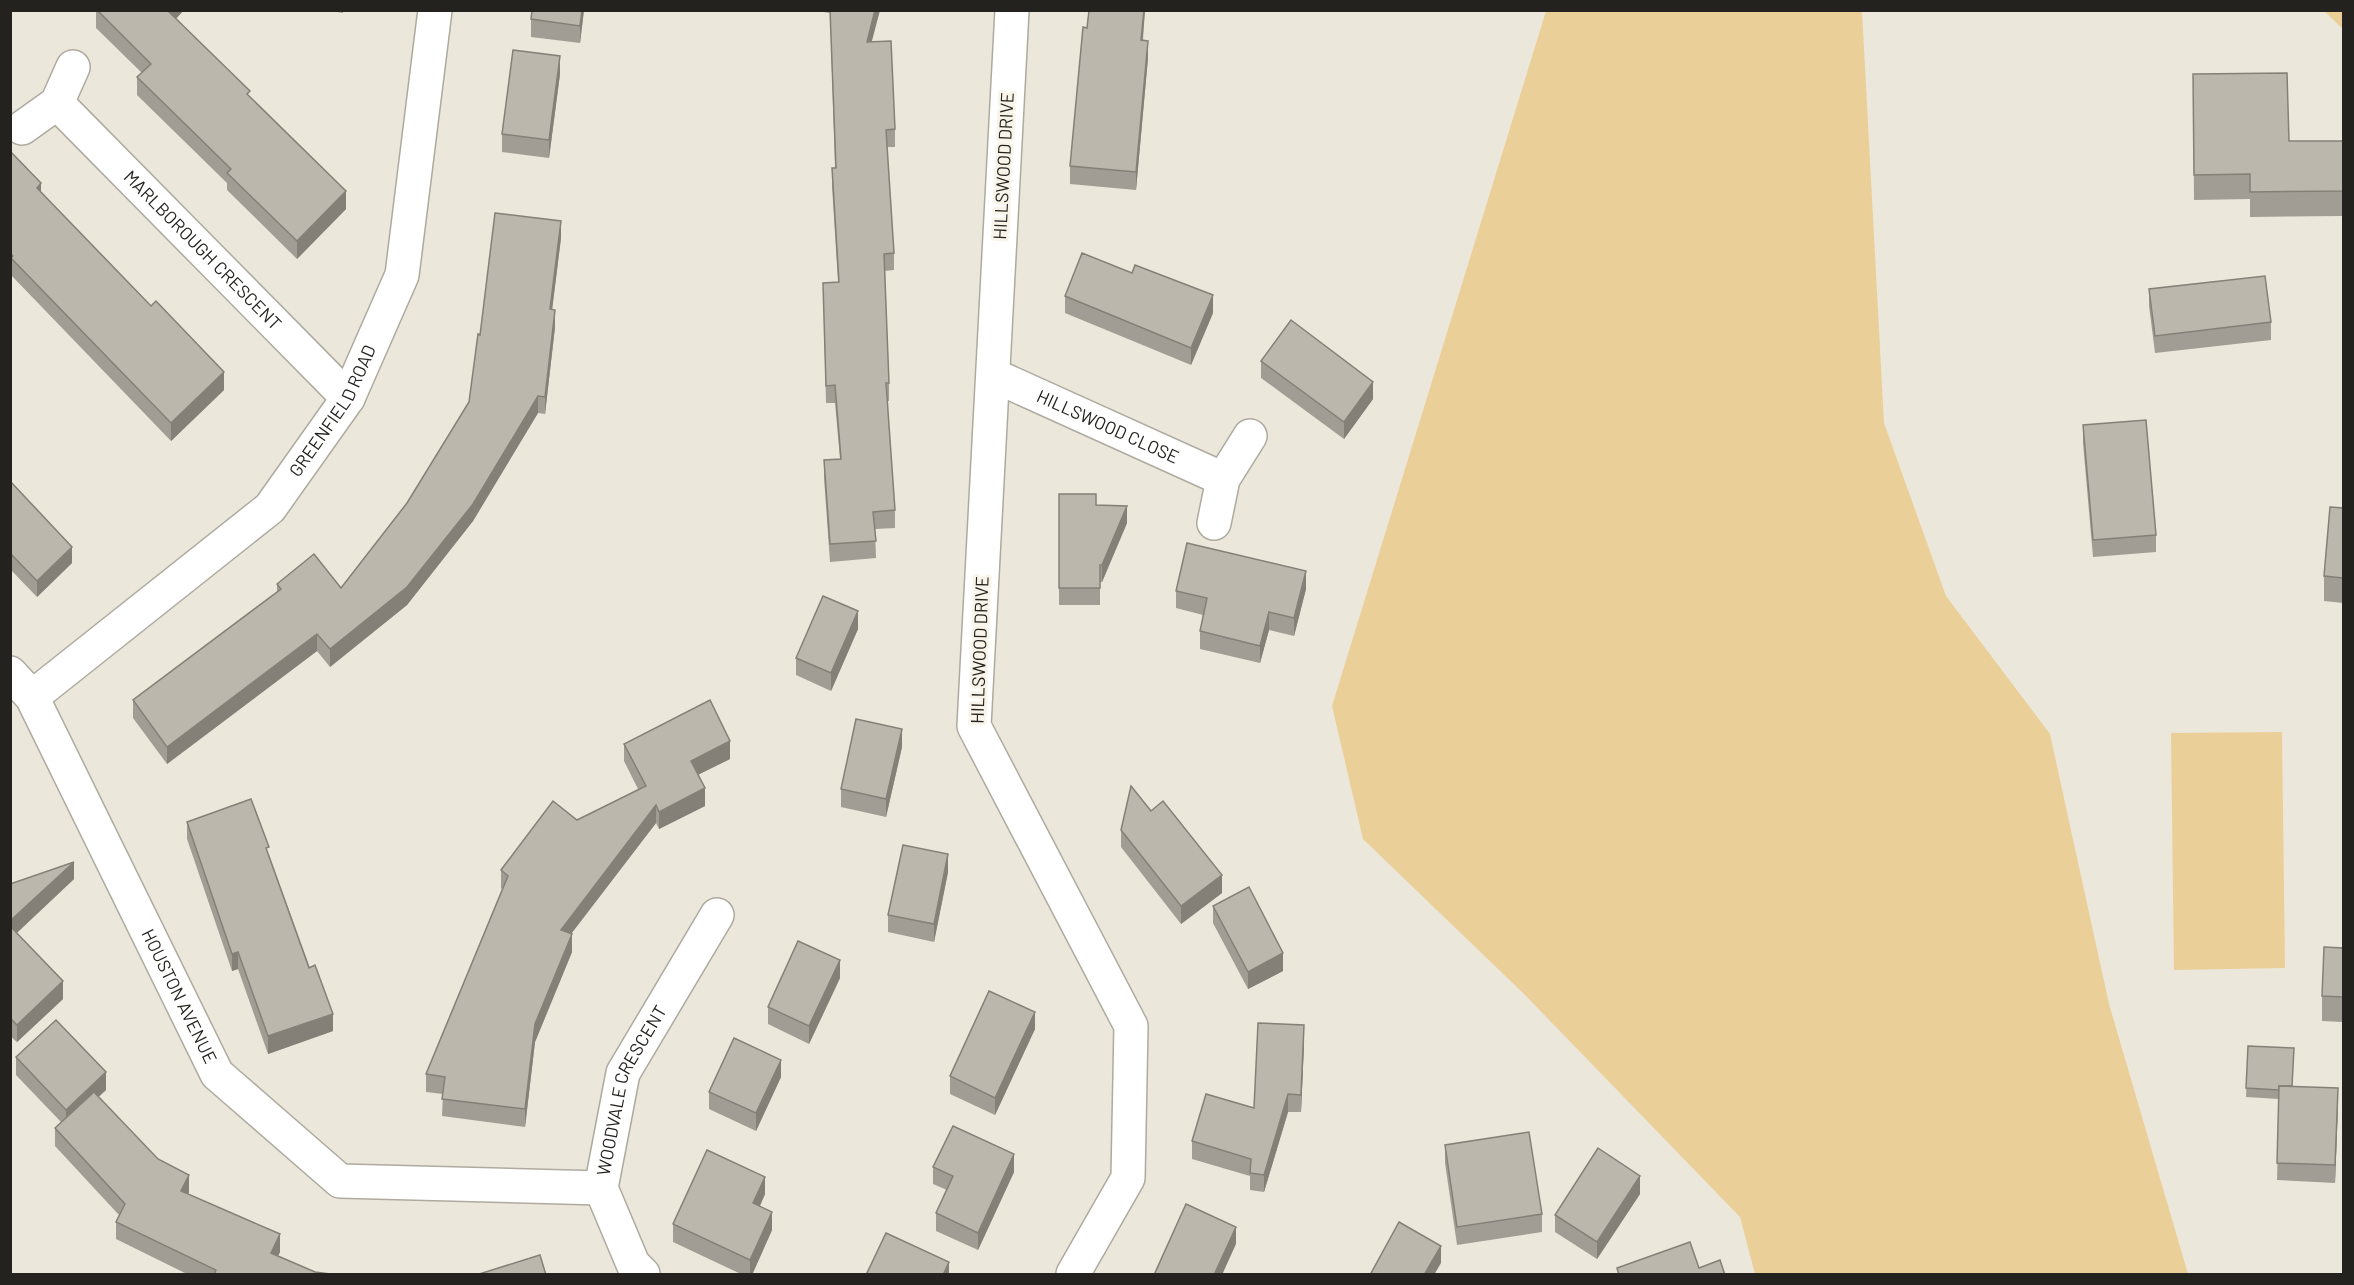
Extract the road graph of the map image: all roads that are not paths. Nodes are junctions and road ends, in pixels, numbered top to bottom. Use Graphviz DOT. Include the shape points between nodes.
graph roads {
  1 [pos="435,10"];
  2 [pos="1012,10"];
  3 [pos="73,67"];
  4 [pos="57,103"];
  5 [pos="22,128"];
  6 [pos="993,375"];
  7 [pos="348,398"];
  8 [pos="1250,436"];
  9 [pos="1223,479"];
  10 [pos="1214,523"];
  11 [pos="21,685"];
  12 [pos="717,915"];
  13 [pos="601,1188"];
  14 [pos="643,1275"];
  15 [pos="1073,1275"];
  1 -- 7 [label="street, GREENFIELD ROAD" via="402,275"];
  2 -- 6 [label="street, HILLSWOOD DRIVE"];
  3 -- 4 [label="street"];
  4 -- 5 [label="street"];
  4 -- 7 [label="street, MARLBOROUGH CRESCENT"];
  6 -- 9 [label="street, HILLSWOOD CLOSE"];
  6 -- 15 [label="street, HILLSWOOD DRIVE" via="974,726 1131,1026 1128,1178"];
  7 -- 11 [label="street, GREENFIELD ROAD" via="270,508"];
  8 -- 9 [label="street"];
  9 -- 10 [label="street"];
  11 -- 13 [label="street, HOUSTON AVENUE" via="217,1074 340,1181"];
  12 -- 13 [label="street, WOODVALE CRESCENT" via="622,1073"];
  13 -- 14 [label="street, WOODVALE CRESCENT" via="633,1264"];
}
